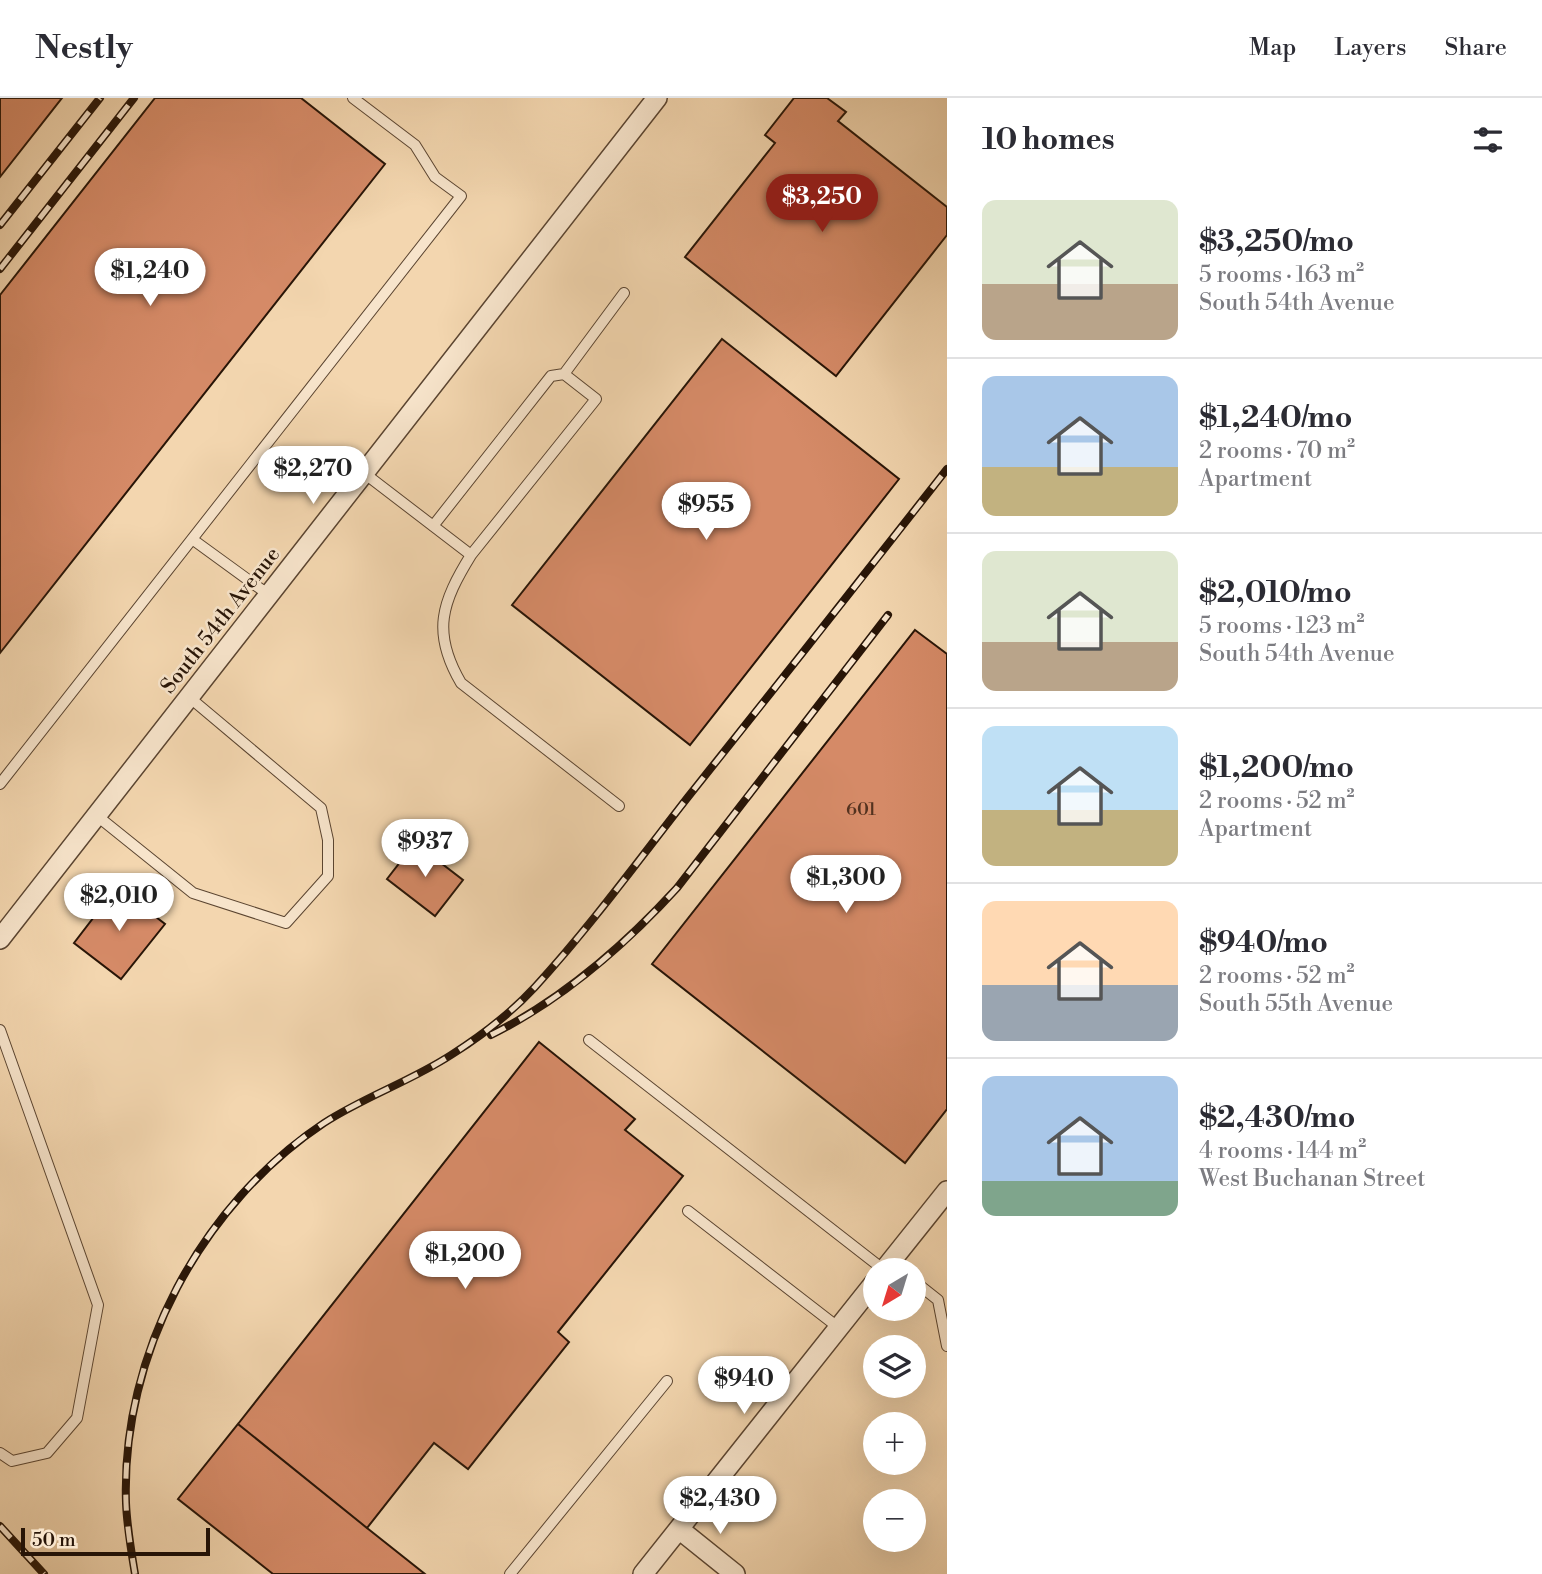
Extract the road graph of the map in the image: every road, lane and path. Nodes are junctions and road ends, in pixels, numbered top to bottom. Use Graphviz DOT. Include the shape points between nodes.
graph roads {
  1 [pos="352,98"];
  2 [pos="657,98"];
  3 [pos="624,293"];
  4 [pos="564,374"];
  5 [pos="364,473"];
  6 [pos="433,526"];
  7 [pos="192,539"];
  8 [pos="471,555"];
  9 [pos="269,594"];
  10 [pos="189,698"];
  11 [pos="0,784"];
  12 [pos="619,806"];
  13 [pos="96,814"];
  14 [pos="0,939"];
  15 [pos="0,1030"];
  16 [pos="589,1040"];
  17 [pos="947,1191"];
  18 [pos="688,1211"];
  19 [pos="875,1258"];
  20 [pos="897,1258"];
  21 [pos="926,1291"];
  22 [pos="863,1297"];
  23 [pos="945,1327"];
  24 [pos="839,1328"];
  25 [pos="947,1346"];
  26 [pos="667,1381"];
  27 [pos="0,1453"];
  28 [pos="679,1529"];
  29 [pos="510,1574"];
  30 [pos="643,1574"];
  31 [pos="736,1574"];
  1 -- 7 [label="lane" via="415,145 435,177 461,196"];
  2 -- 5 [label="street, South 54th Avenue"];
  3 -- 4 [label="lane"];
  4 -- 6 [label="lane" via="551,376"];
  4 -- 8 [label="lane" via="596,399"];
  5 -- 6 [label="lane"];
  5 -- 9 [label="street, South 54th Avenue"];
  6 -- 8 [label="lane"];
  7 -- 9 [label="lane"];
  7 -- 11 [label="lane"];
  8 -- 12 [label="lane" via="453,584 442,621 450,664 461,683"];
  9 -- 10 [label="street, South 54th Avenue"];
  10 -- 13 [label="street, South 54th Avenue"];
  10 -- 13 [label="lane" via="321,808 328,840 328,876 286,923 193,893"];
  13 -- 14 [label="street, South 54th Avenue"];
  15 -- 27 [label="lane" via="98,1306 77,1418 47,1453 12,1461"];
  16 -- 19 [label="lane"];
  17 -- 20 [label="street"];
  18 -- 24 [label="lane"];
  21 -- 23 [label="lane" via="938,1300"];
  22 -- 24 [label="street"];
  23 -- 25 [label="lane"];
  24 -- 28 [label="street"];
  26 -- 29 [label="lane"];
  28 -- 30 [label="street"];
  28 -- 31 [label="street"];
}
